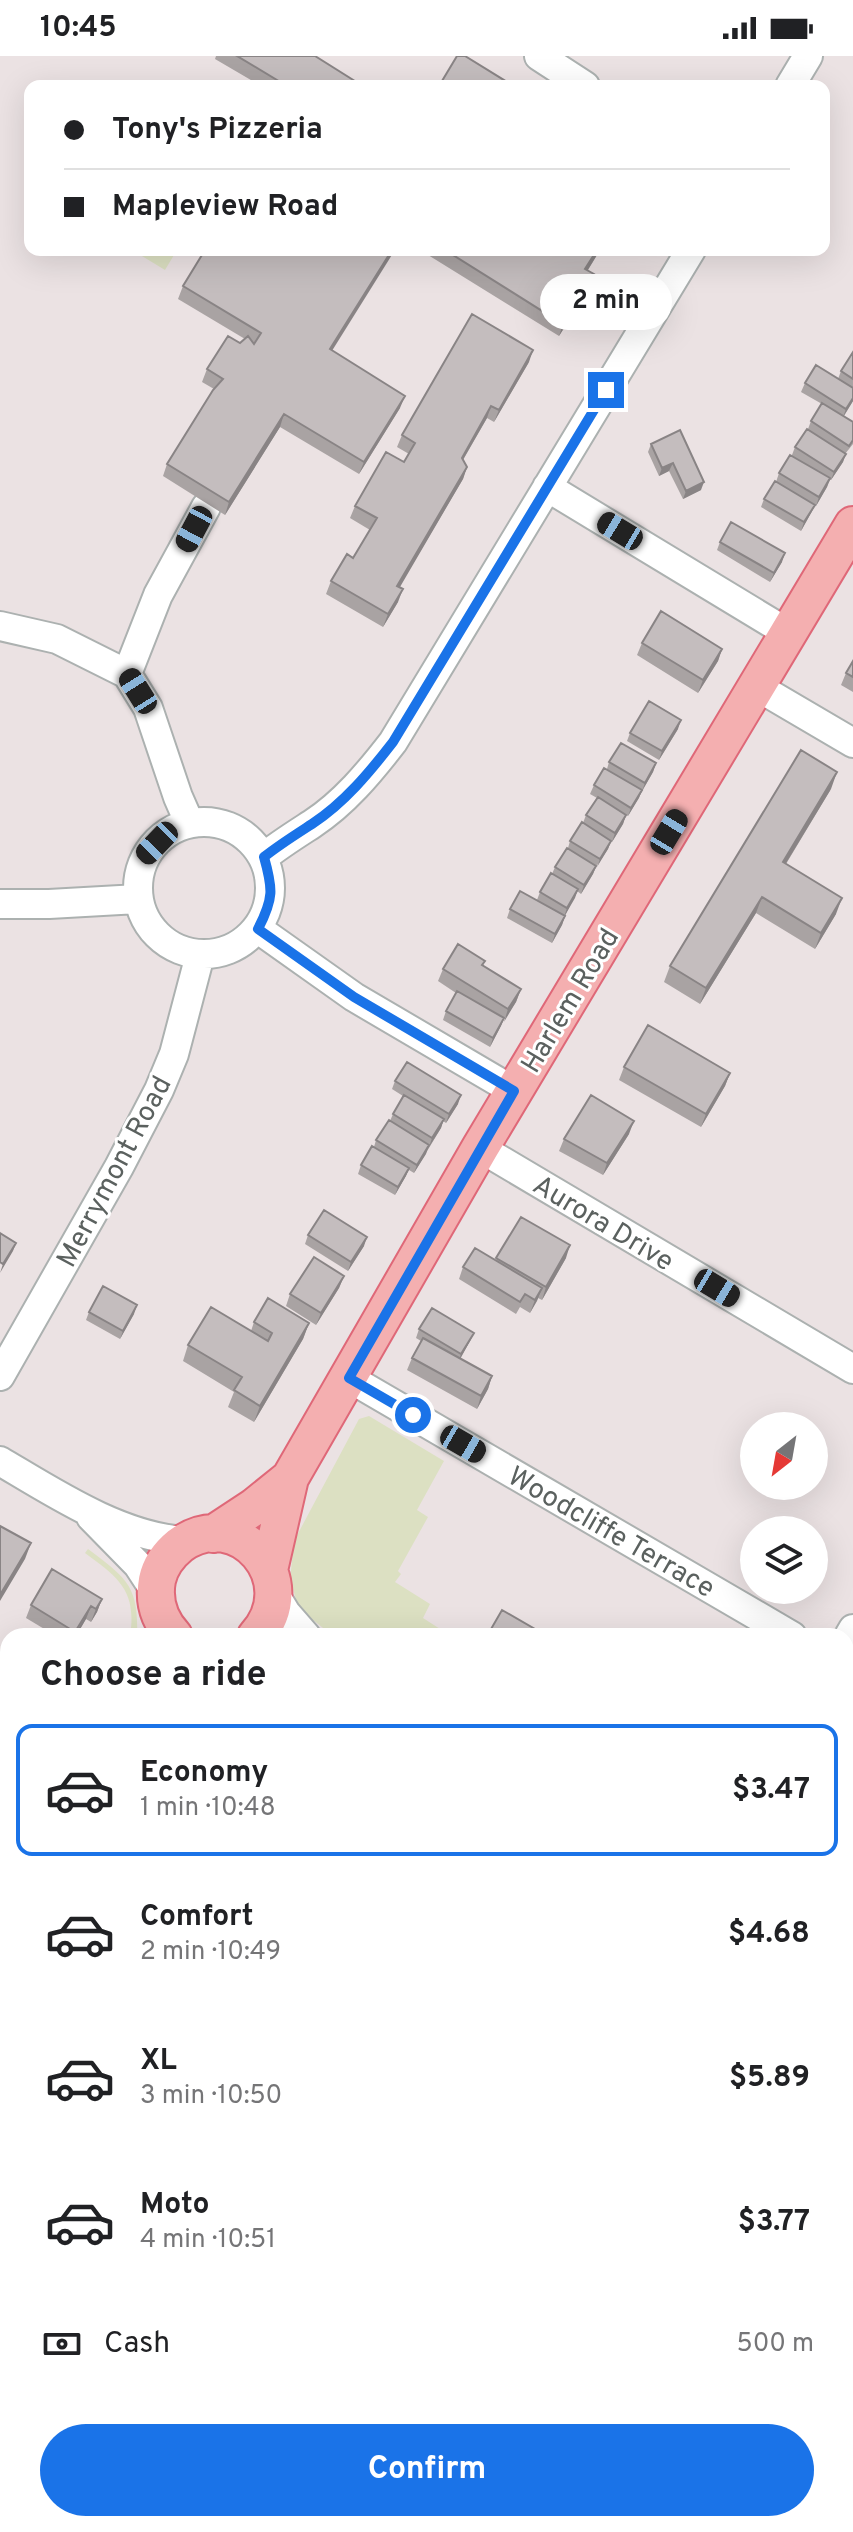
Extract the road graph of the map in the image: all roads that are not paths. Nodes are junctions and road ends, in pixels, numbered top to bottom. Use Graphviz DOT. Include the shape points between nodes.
graph roads {
  1 [pos="539,56"];
  2 [pos="808,56"];
  3 [pos="576,80"];
  4 [pos="794,80"];
  5 [pos="687,256"];
  6 [pos="547,487"];
  7 [pos="206,507"];
  8 [pos="853,525"];
  9 [pos="0,626"];
  10 [pos="788,633"];
  11 [pos="127,674"];
  12 [pos="756,686"];
  13 [pos="853,743"];
  14 [pos="189,822"];
  15 [pos="264,857"];
  16 [pos="138,899"];
  17 [pos="0,904"];
  18 [pos="258,929"];
  19 [pos="200,955"];
  20 [pos="514,1091"];
  21 [pos="480,1148"];
  22 [pos="853,1369"];
  23 [pos="0,1376"];
  24 [pos="349,1378"];
  25 [pos="0,1461"];
  26 [pos="290,1478"];
  27 [pos="85,1511"];
  28 [pos="200,1537"];
  29 [pos="272,1581"];
  30 [pos="162,1620"];
  31 [pos="262,1628"];
  32 [pos="301,1628"];
  33 [pos="778,1628"];
  1 -- 3 [label="street"];
  2 -- 4 [label="street"];
  5 -- 6 [label="street"];
  6 -- 10 [label="street"];
  6 -- 15 [label="street" via="379,761 348,795"];
  7 -- 11 [label="street" via="158,595"];
  8 -- 10 [label="main road, Harlem Road"];
  9 -- 11 [label="street" via="57,639"];
  10 -- 12 [label="main road, Harlem Road"];
  11 -- 14 [label="street" via="148,708"];
  12 -- 13 [label="street"];
  12 -- 20 [label="main road, Harlem Road"];
  14 -- 15 [label="street" via="230,826 250,838"];
  14 -- 16 [label="street" via="168,831 146,855"];
  15 -- 18 [label="street" via="272,885 269,908"];
  16 -- 17 [label="street"];
  16 -- 19 [label="street" via="146,921 166,943"];
  18 -- 19 [label="street" via="224,952"];
  18 -- 20 [label="street" via="354,997"];
  19 -- 23 [label="street, Merrymont Road" via="159,1090"];
  20 -- 21 [label="main road, Harlem Road"];
  21 -- 22 [label="street, Aurora Drive"];
  21 -- 24 [label="main road, Harlem Road"];
  24 -- 26 [label="main road, Harlem Road"];
  24 -- 33 [label="street, Woodcliffe Terrace"];
  25 -- 27 [label="street"];
  26 -- 28 [label="main road, Harlem Road" via="254,1507"];
  26 -- 29 [label="main road, Harlem Road"];
  27 -- 28 [label="street" via="165,1540"];
  27 -- 30 [label="street" via="147,1575"];
  28 -- 29 [label="main road" via="240,1540 252,1547"];
  28 -- 30 [label="main road, Harlem Road" via="164,1562 158,1576"];
  29 -- 31 [label="main road, Harlem Road" via="270,1616"];
  29 -- 32 [label="street"];
}
